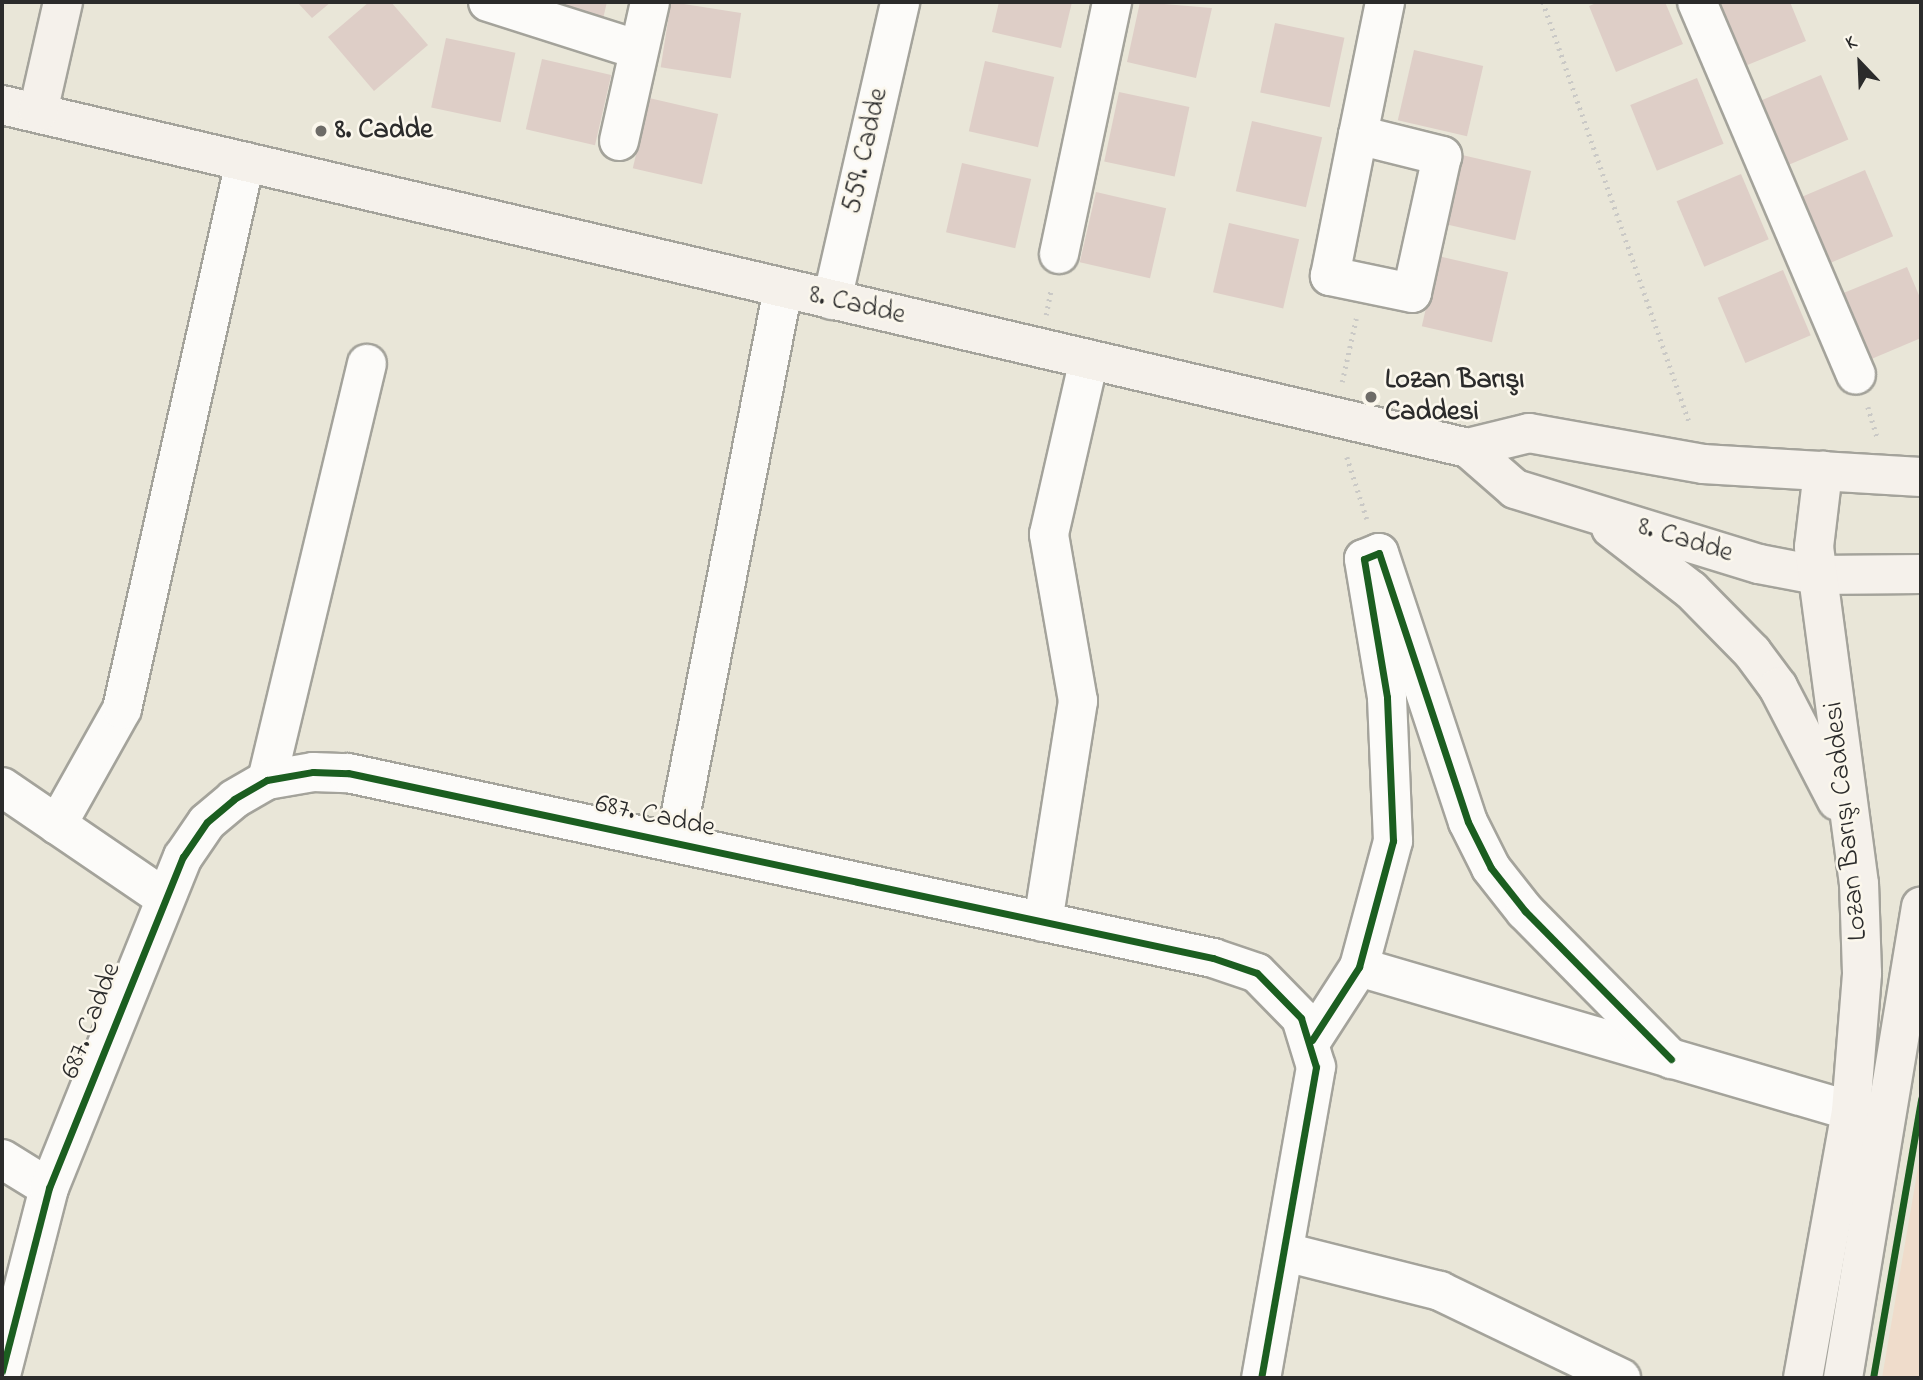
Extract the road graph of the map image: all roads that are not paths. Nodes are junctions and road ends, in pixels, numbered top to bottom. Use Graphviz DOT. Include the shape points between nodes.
graph roads {
  1 [pos="63,2"];
  2 [pos="488,2"];
  3 [pos="650,2"];
  4 [pos="900,2"];
  5 [pos="1112,2"];
  6 [pos="1385,2"];
  7 [pos="1697,2"];
  8 [pos="639,50"];
  9 [pos="20,108"];
  10 [pos="1358,135"];
  11 [pos="620,141"];
  12 [pos="244,162"];
  13 [pos="1059,254"];
  14 [pos="783,289"];
  15 [pos="832,300"];
  16 [pos="1088,360"];
  17 [pos="367,364"];
  18 [pos="1856,374"];
  19 [pos="1468,448"];
  20 [pos="1824,471"];
  21 [pos="1921,477"];
  22 [pos="1584,509"];
  23 [pos="1921,574"];
  24 [pos="1816,575"];
  25 [pos="267,780"];
  26 [pos="2,786"];
  27 [pos="57,825"];
  28 [pos="1853,834"];
  29 [pos="675,843"];
  30 [pos="163,897"];
  31 [pos="1921,906"];
  32 [pos="1042,922"];
  33 [pos="1359,967"];
  34 [pos="1312,1040"];
  35 [pos="1671,1059"];
  36 [pos="1852,1111"];
  37 [pos="2,1159"];
  38 [pos="49,1188"];
  39 [pos="1285,1252"];
  40 [pos="2,1371"];
  41 [pos="1261,1378"];
  42 [pos="1621,1378"];
  43 [pos="1803,1378"];
  44 [pos="1843,1378"];
  1 -- 9 [label="main road"];
  2 -- 8 [label="street"];
  3 -- 8 [label="street"];
  4 -- 15 [label="street, 559. Cadde"];
  5 -- 13 [label="street"];
  6 -- 10 [label="street"];
  7 -- 18 [label="street"];
  8 -- 11 [label="street"];
  9 -- 12 [label="main road, 8. Cadde"];
  10 -- 10 [label="street" via="1330,276 1412,293 1443,156"];
  12 -- 14 [label="main road, 8. Cadde"];
  12 -- 27 [label="street" via="122,709"];
  14 -- 15 [label="main road, 8. Cadde"];
  14 -- 29 [label="street"];
  15 -- 16 [label="main road, 8. Cadde"];
  16 -- 19 [label="main road, 8. Cadde"];
  16 -- 32 [label="street" via="1049,534 1078,701"];
  17 -- 25 [label="street"];
  19 -- 20 [label="main road, 8. Cadde" via="1529,433 1703,464"];
  19 -- 22 [label="main road, 8. Cadde" via="1516,489"];
  20 -- 21 [label="main road, 8. Cadde"];
  20 -- 24 [label="main road, Lozan Barışı Caddesi"];
  22 -- 24 [label="main road, 8. Cadde" via="1759,564"];
  22 -- 28 [label="main road" via="1691,590 1752,652 1783,697"];
  23 -- 24 [label="main road, 8. Cadde"];
  24 -- 28 [label="main road, Lozan Barışı Caddesi"];
  25 -- 29 [label="street, 687. Cadde" via="348,773"];
  25 -- 30 [label="street, 687. Cadde" via="207,822"];
  26 -- 27 [label="street"];
  27 -- 30 [label="street"];
  28 -- 36 [label="main road, Lozan Barışı Caddesi" via="1862,973"];
  29 -- 32 [label="street, 687. Cadde"];
  30 -- 38 [label="street, 687. Cadde"];
  31 -- 44 [label="main road, Lozan Barışı Caddesi"];
  32 -- 34 [label="street, 687. Cadde" via="1257,973 1287,999"];
  33 -- 34 [label="street"];
  33 -- 35 [label="street"];
  33 -- 35 [label="street" via="1393,841 1387,697 1364,559 1379,553 1468,822 1491,868 1525,911"];
  34 -- 39 [label="street, 687. Cadde" via="1316,1081"];
  35 -- 36 [label="street"];
  36 -- 43 [label="main road, Lozan Barışı Caddesi"];
  37 -- 38 [label="street"];
  38 -- 40 [label="street, 687. Cadde"];
  39 -- 41 [label="street, 687. Cadde"];
  39 -- 42 [label="street" via="1440,1291"];
}
